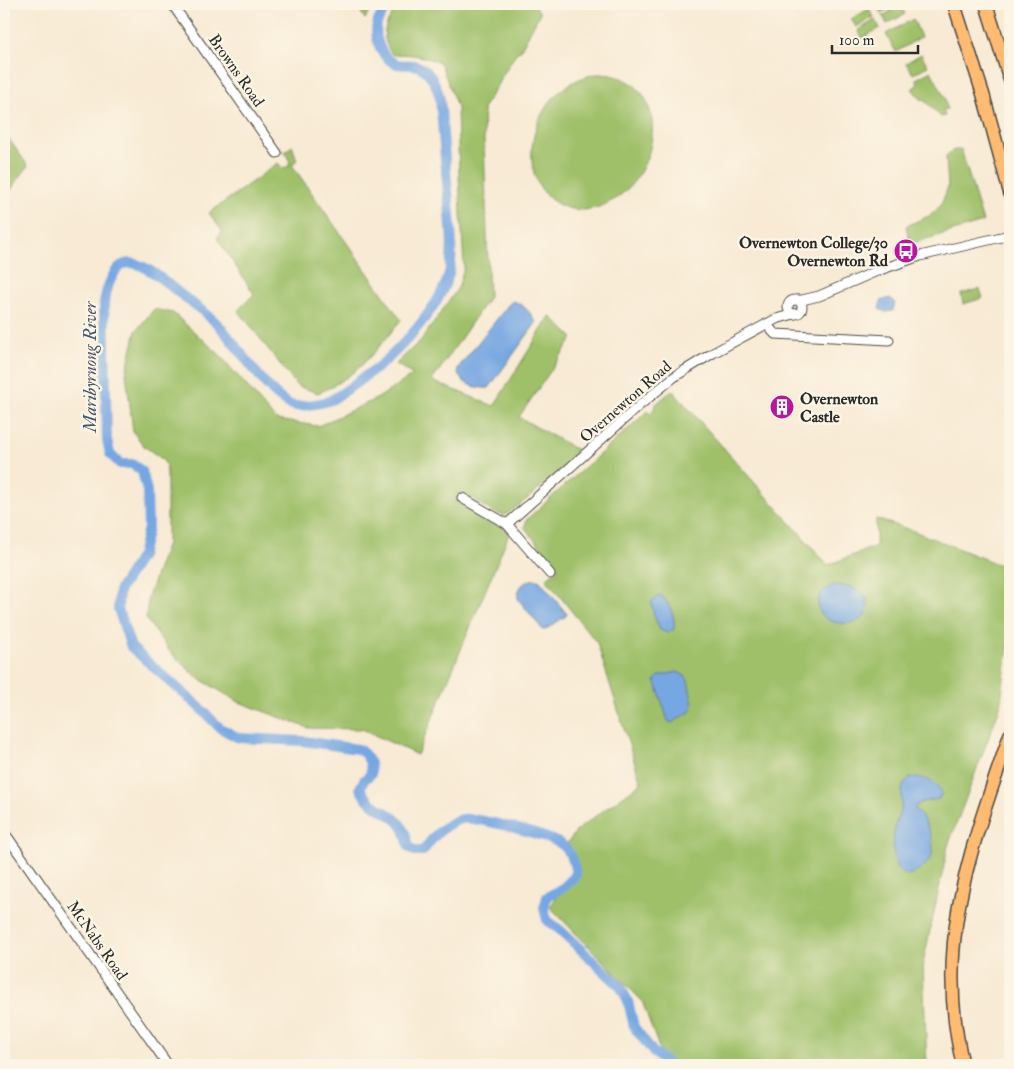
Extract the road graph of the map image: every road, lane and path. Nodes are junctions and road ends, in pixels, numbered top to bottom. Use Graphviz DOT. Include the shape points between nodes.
graph roads {
  1 [pos="172,4"];
  2 [pos="954,4"];
  3 [pos="986,4"];
  4 [pos="1010,80"];
  5 [pos="277,152"];
  6 [pos="1010,194"];
  7 [pos="1010,235"];
  8 [pos="819,296"];
  9 [pos="797,300"];
  10 [pos="802,309"];
  11 [pos="791,310"];
  12 [pos="771,322"];
  13 [pos="889,340"];
  14 [pos="462,498"];
  15 [pos="507,524"];
  16 [pos="550,574"];
  17 [pos="1010,735"];
  18 [pos="4,832"];
  19 [pos="168,1065"];
  20 [pos="963,1065"];
  1 -- 5 [label="street, Browns Road"];
  2 -- 6 [label="highway"];
  3 -- 4 [label="highway"];
  7 -- 8 [label="street" via="913,258"];
  8 -- 9 [label="street"];
  8 -- 10 [label="street"];
  9 -- 10 [label="street"];
  9 -- 11 [label="street" via="790,301"];
  10 -- 11 [label="street" via="800,312"];
  11 -- 12 [label="street, Overnewton Road"];
  12 -- 13 [label="street" via="773,333"];
  12 -- 15 [label="street, Overnewton Road" via="669,380"];
  14 -- 15 [label="street"];
  15 -- 16 [label="street"];
  17 -- 20 [label="highway" via="970,859 954,927 952,996"];
  18 -- 19 [label="street, McNabs Road"];
}
